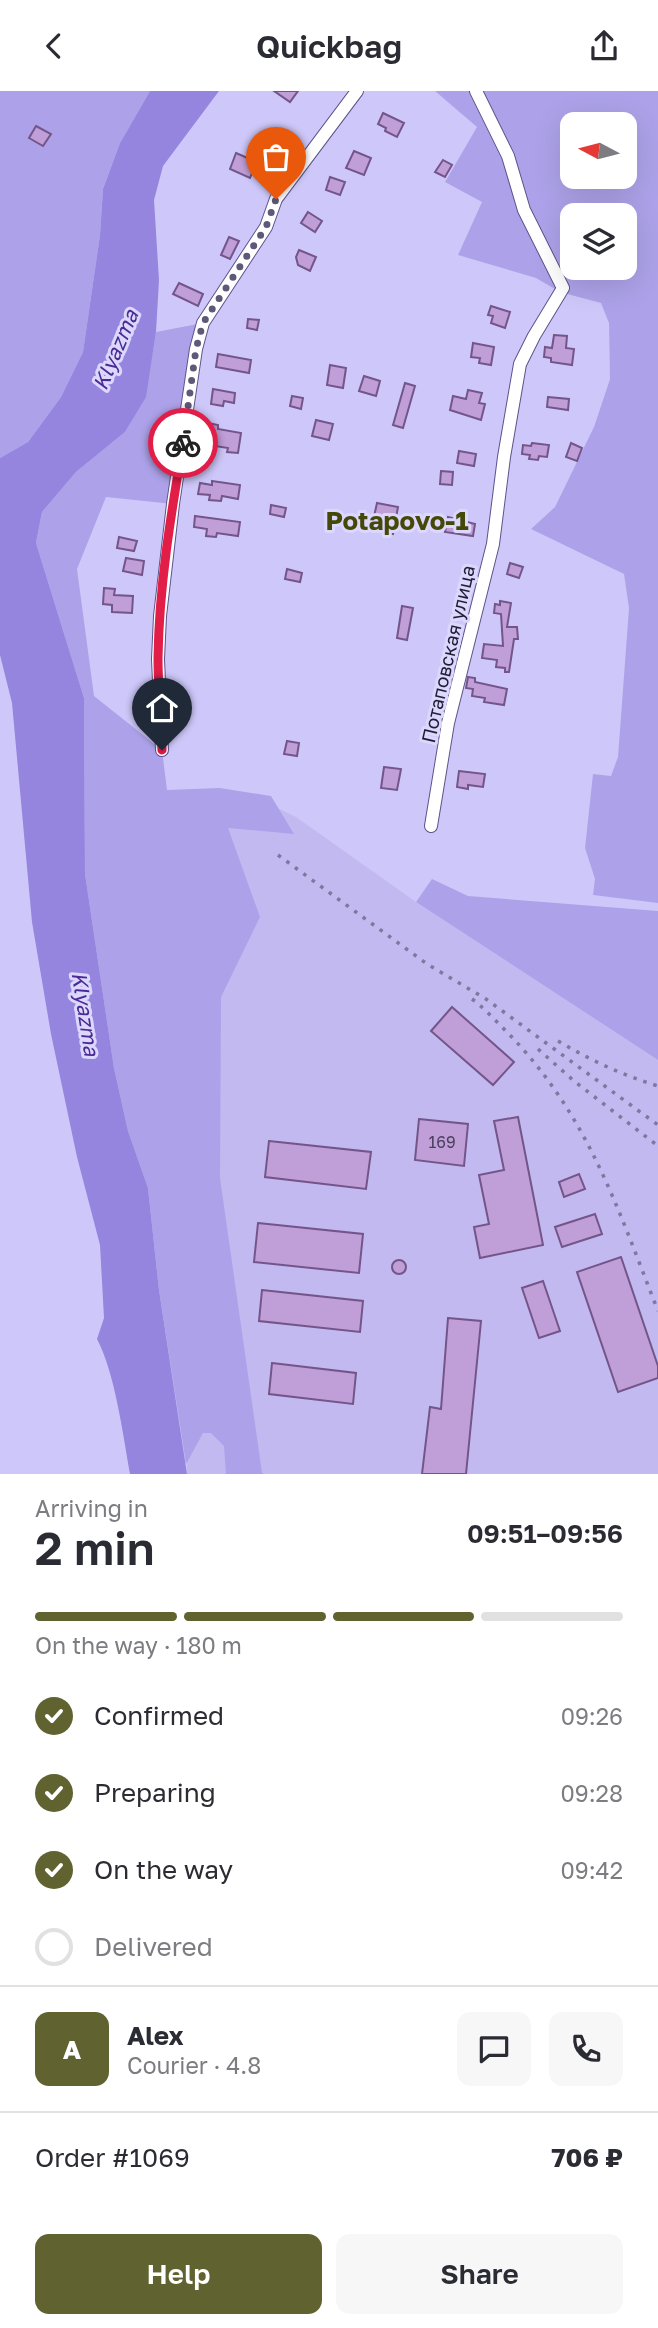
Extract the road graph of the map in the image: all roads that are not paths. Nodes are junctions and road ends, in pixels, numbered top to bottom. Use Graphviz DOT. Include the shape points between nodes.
graph roads {
  1 [pos="357,91"];
  2 [pos="476,91"];
  3 [pos="162,750"];
  4 [pos="431,826"];
  1 -- 3 [label="street" via="276,199 266,227 203,323 160,616"];
  2 -- 4 [label="street, Потаповская улица" via="508,156 524,210 563,288 520,364 493,544 449,723"];
}
